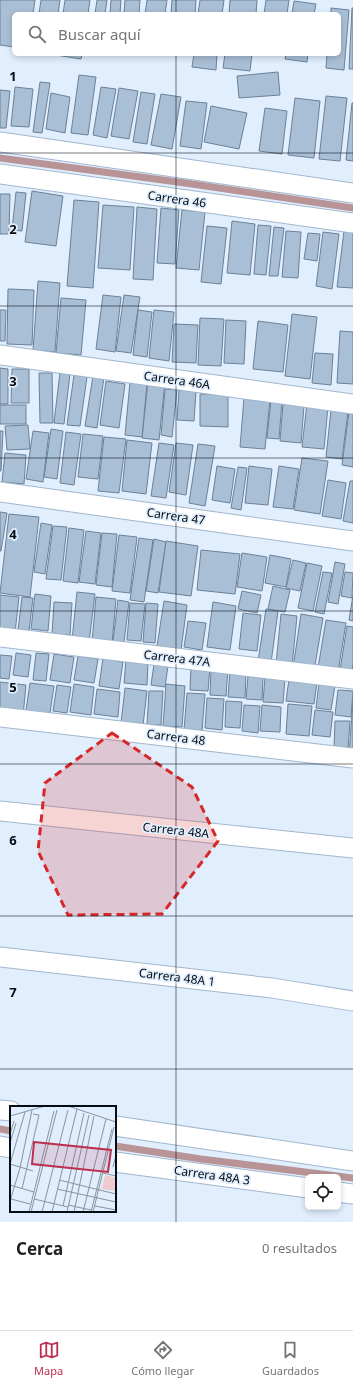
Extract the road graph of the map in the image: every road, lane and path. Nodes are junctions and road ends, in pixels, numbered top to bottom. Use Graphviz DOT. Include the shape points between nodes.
graph roads {
  1 [pos="0,142"];
  2 [pos="0,174"];
  3 [pos="353,192"];
  4 [pos="353,223"];
  5 [pos="0,355"];
  6 [pos="353,404"];
  7 [pos="0,492"];
  8 [pos="353,541"];
  9 [pos="0,637"];
  10 [pos="353,679"];
  11 [pos="0,717"];
  12 [pos="353,758"];
  13 [pos="0,811"];
  14 [pos="353,848"];
  15 [pos="0,957"];
  16 [pos="353,1001"];
  17 [pos="0,1110"];
  18 [pos="10,1111"];
  19 [pos="116,1126"];
  20 [pos="0,1146"];
  21 [pos="10,1148"];
  22 [pos="353,1161"];
  23 [pos="116,1162"];
  24 [pos="305,1188"];
  25 [pos="341,1192"];
  26 [pos="353,1194"];
  1 -- 3 [label="street"];
  2 -- 4 [label="street, Carrera 46"];
  5 -- 6 [label="street, Carrera 46A"];
  7 -- 8 [label="street, Carrera 47"];
  9 -- 10 [label="street, Carrera 47A"];
  11 -- 12 [label="street, Carrera 48"];
  13 -- 14 [label="street, Carrera 48A"];
  15 -- 16 [label="street, Carrera 48A 1" via="272,988"];
  17 -- 18 [label="street"];
  19 -- 22 [label="street"];
  20 -- 21 [label="street"];
  23 -- 24 [label="street, Carrera 48A 3"];
  25 -- 26 [label="street"];
}
